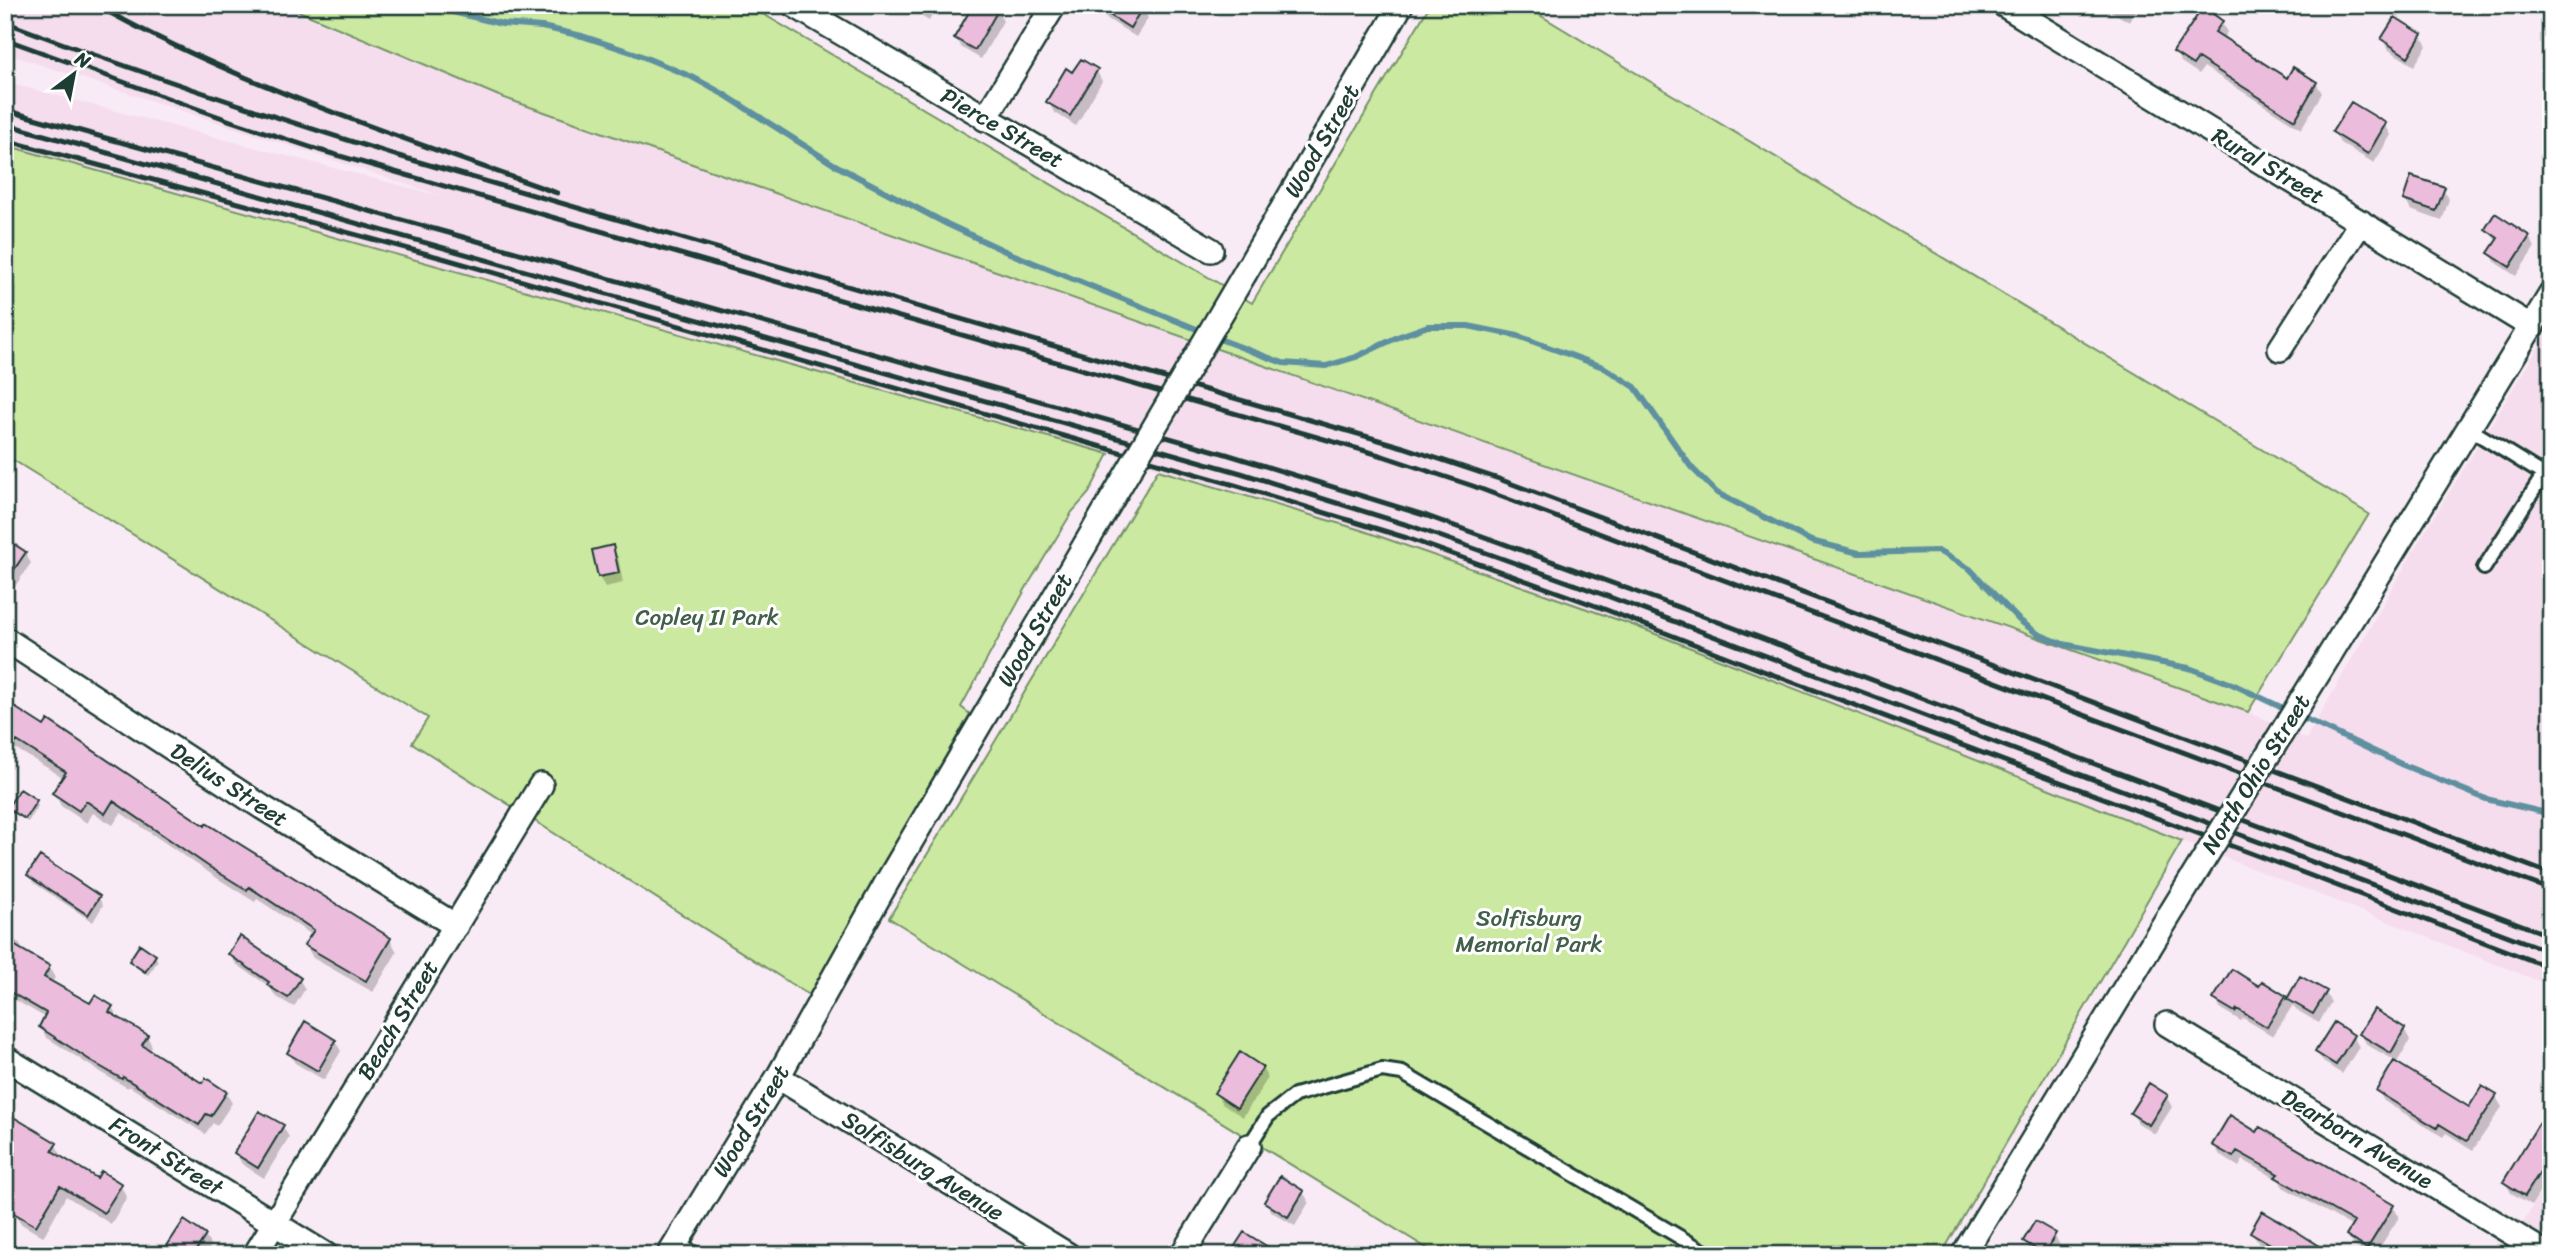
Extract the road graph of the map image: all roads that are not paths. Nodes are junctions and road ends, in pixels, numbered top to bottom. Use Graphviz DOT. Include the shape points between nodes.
graph roads {
  1 [pos="794,5"];
  2 [pos="1054,5"];
  3 [pos="1401,5"];
  4 [pos="2004,5"];
  5 [pos="985,118"];
  6 [pos="2361,222"];
  7 [pos="1210,250"];
  8 [pos="2551,294"];
  9 [pos="2532,327"];
  10 [pos="2280,349"];
  11 [pos="2468,428"];
  12 [pos="2547,477"];
  13 [pos="2484,568"];
  14 [pos="5,639"];
  15 [pos="541,785"];
  16 [pos="456,926"];
  17 [pos="2167,1024"];
  18 [pos="5,1058"];
  19 [pos="778,1077"];
  20 [pos="1249,1146"];
  21 [pos="275,1223"];
  22 [pos="673,1249"];
  23 [pos="255,1255"];
  24 [pos="326,1255"];
  25 [pos="697,1255"];
  26 [pos="1068,1255"];
  27 [pos="1182,1255"];
  28 [pos="1710,1255"];
  29 [pos="1963,1255"];
  30 [pos="2548,1255"];
  1 -- 5 [label="street, Pierce Street"];
  2 -- 5 [label="street"];
  3 -- 19 [label="street, Wood Street, bridge" via="887,882"];
  4 -- 6 [label="street, Rural Street"];
  5 -- 7 [label="street, Pierce Street"];
  6 -- 9 [label="street, Rural Street"];
  6 -- 10 [label="street"];
  8 -- 9 [label="street, North Ohio Street"];
  9 -- 11 [label="street, North Ohio Street"];
  11 -- 12 [label="lane"];
  11 -- 29 [label="street, North Ohio Street, bridge"];
  12 -- 13 [label="lane"];
  14 -- 16 [label="street, Delius Street" via="262,807"];
  15 -- 16 [label="street, Beach Street"];
  16 -- 21 [label="street, Beach Street"];
  17 -- 30 [label="street, Dearborn Avenue"];
  18 -- 21 [label="street, Front Street"];
  19 -- 22 [label="street, Wood Street"];
  19 -- 26 [label="street, Solfisburg Avenue"];
  20 -- 27 [label="street"];
  20 -- 28 [label="lane" via="1268,1116 1295,1095 1382,1070 1402,1073"];
  21 -- 23 [label="street, Beach Street"];
  21 -- 24 [label="street, Front Street"];
  22 -- 25 [label="lane"];
}
